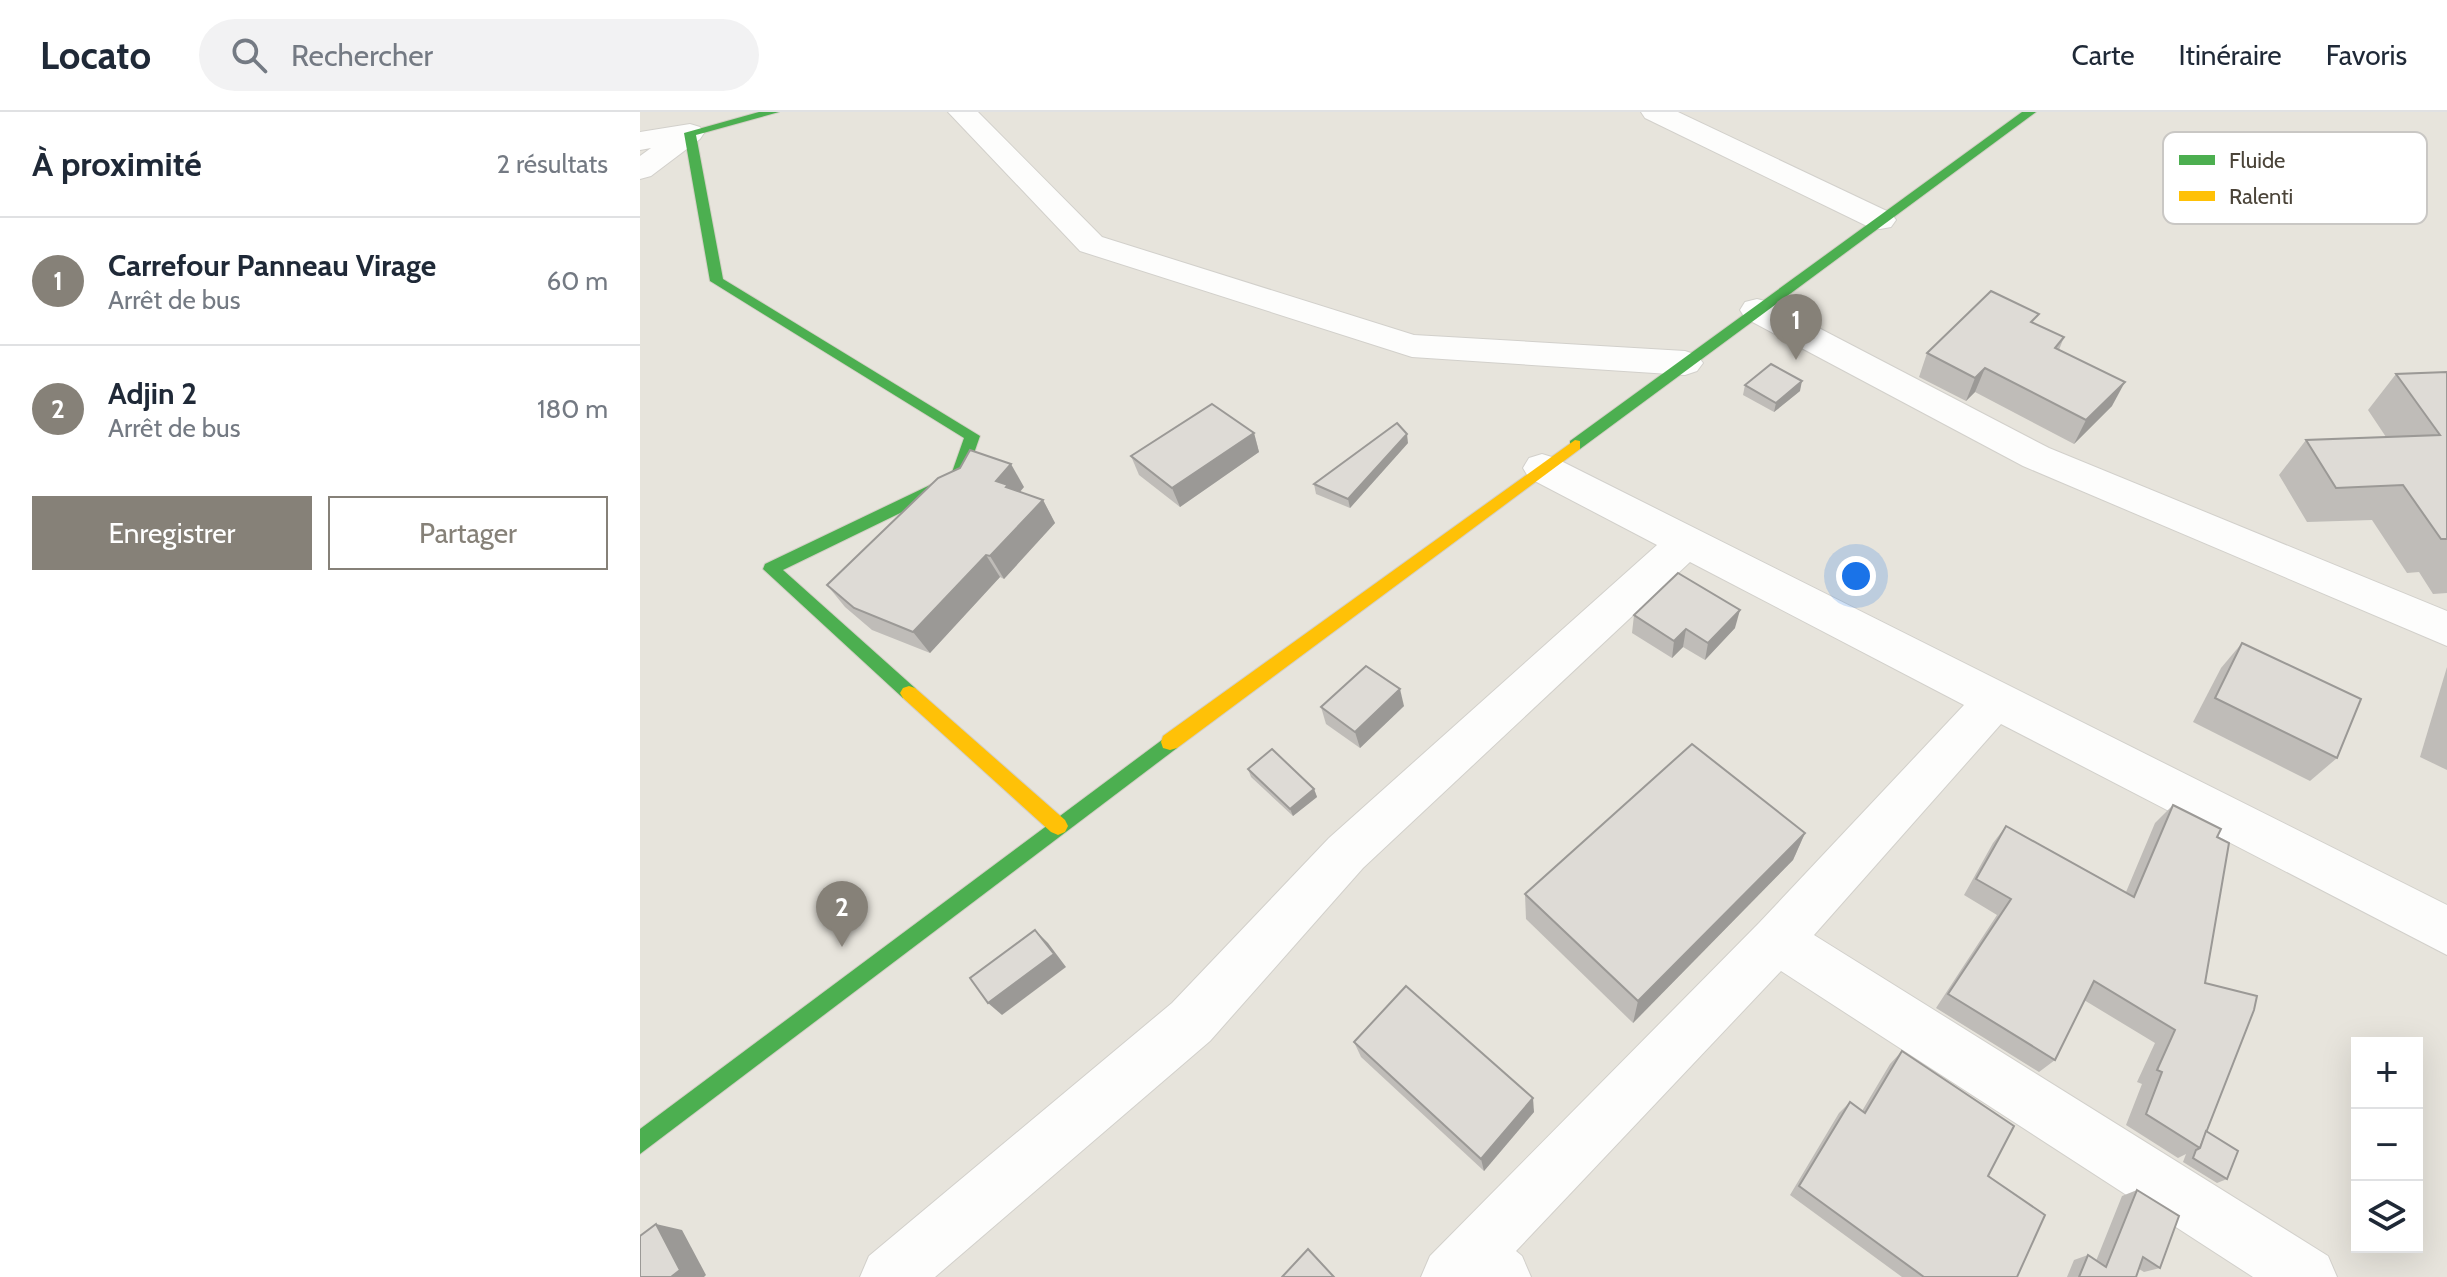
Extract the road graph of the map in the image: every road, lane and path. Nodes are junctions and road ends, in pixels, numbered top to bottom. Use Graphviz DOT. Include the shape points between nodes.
graph roads {
  1 [pos="773,112"];
  2 [pos="962,112"];
  3 [pos="1655,112"];
  4 [pos="2030,112"];
  5 [pos="690,133"];
  6 [pos="640,141"];
  7 [pos="640,170"];
  8 [pos="1880,220"];
  9 [pos="1757,310"];
  10 [pos="1685,363"];
  11 [pos="1542,468"];
  12 [pos="1686,542"];
  13 [pos="2447,629"];
  14 [pos="1995,701"];
  15 [pos="1058,826"];
  16 [pos="2447,931"];
  17 [pos="1777,940"];
  18 [pos="640,1143"];
  19 [pos="1475,1269"];
  20 [pos="890,1277"];
  21 [pos="2307,1277"];
  1 -- 5 [label="street"];
  2 -- 10 [label="street" via="1091,244 1412,346"];
  3 -- 8 [label="street"];
  4 -- 8 [label="street"];
  5 -- 6 [label="street"];
  5 -- 7 [label="street"];
  5 -- 15 [label="street" via="717,281 972,436 958,478 771,569"];
  8 -- 9 [label="street"];
  9 -- 10 [label="street"];
  9 -- 13 [label="street" via="2036,457"];
  10 -- 11 [label="street"];
  11 -- 12 [label="street"];
  11 -- 15 [label="street"];
  12 -- 14 [label="street"];
  12 -- 20 [label="street" via="1346,853 1191,1022"];
  14 -- 16 [label="street"];
  14 -- 17 [label="street"];
  15 -- 18 [label="street"];
  17 -- 19 [label="street"];
  17 -- 21 [label="street"];
}
